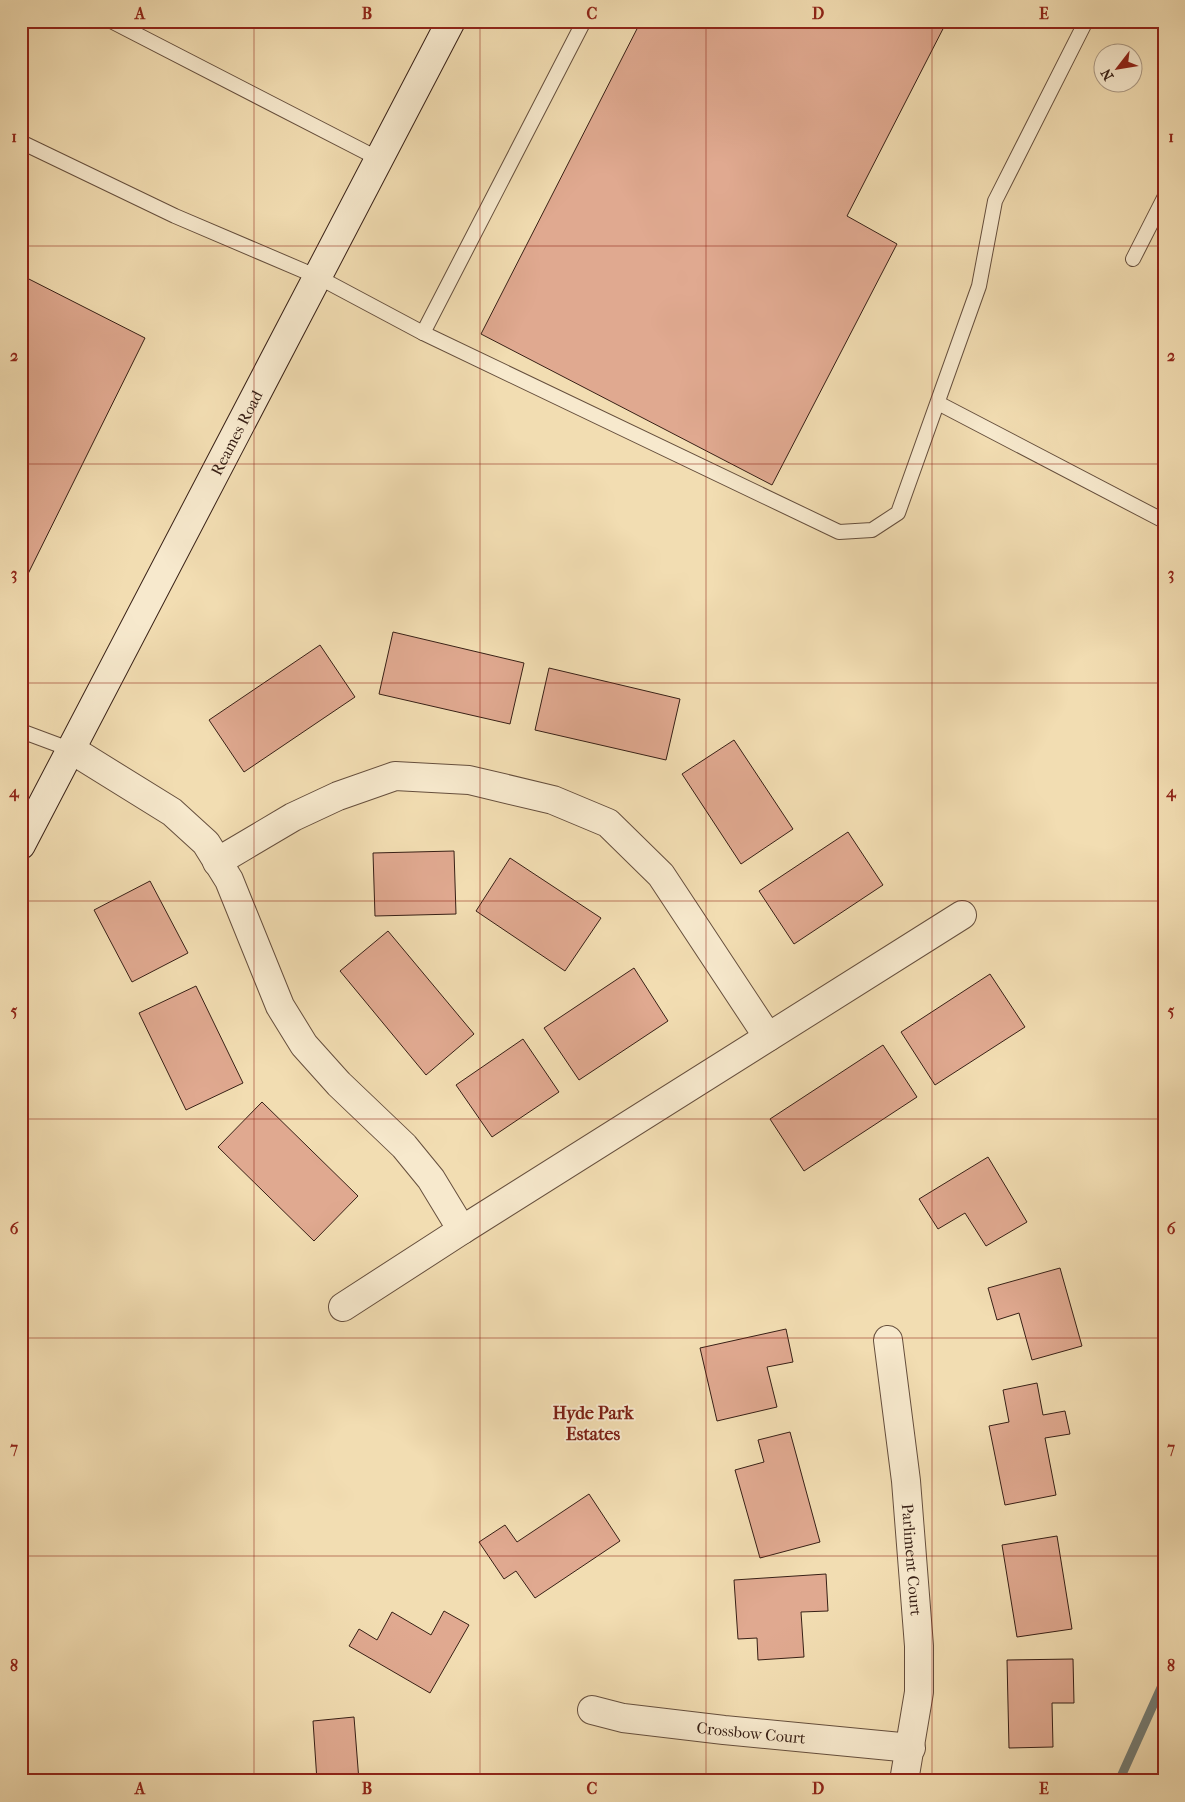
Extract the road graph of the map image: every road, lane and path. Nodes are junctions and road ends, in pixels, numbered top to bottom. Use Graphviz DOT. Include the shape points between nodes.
graph roads {
  1 [pos="111,21"];
  2 [pos="451,21"];
  3 [pos="584,21"];
  4 [pos="1086,21"];
  5 [pos="21,142"];
  6 [pos="379,159"];
  7 [pos="1164,198"];
  8 [pos="1133,259"];
  9 [pos="318,277"];
  10 [pos="423,333"];
  11 [pos="938,403"];
  12 [pos="1164,520"];
  13 [pos="21,731"];
  14 [pos="72,750"];
  15 [pos="21,845"];
  16 [pos="217,862"];
  17 [pos="962,914"];
  18 [pos="768,1037"];
  19 [pos="462,1230"];
  20 [pos="343,1307"];
  21 [pos="888,1340"];
  22 [pos="592,1710"];
  23 [pos="911,1748"];
  24 [pos="904,1781"];
  1 -- 6 [label="lane"];
  2 -- 6 [label="street, Reames Road"];
  3 -- 10 [label="lane"];
  4 -- 11 [label="lane" via="995,201 979,286"];
  5 -- 9 [label="lane" via="175,216"];
  6 -- 9 [label="street, Reames Road"];
  7 -- 8 [label="lane"];
  9 -- 10 [label="lane"];
  9 -- 14 [label="street, Reames Road"];
  10 -- 11 [label="lane" via="839,532 872,530 898,513"];
  11 -- 12 [label="lane"];
  13 -- 14 [label="lane"];
  14 -- 15 [label="street, Reames Road"];
  14 -- 16 [label="street" via="172,812 206,843"];
  16 -- 18 [label="street" via="293,817 338,796 395,776 469,780 553,800 608,823 662,875"];
  16 -- 19 [label="street" via="229,880 280,1006 304,1045 339,1084 404,1146 431,1179"];
  17 -- 18 [label="street"];
  18 -- 19 [label="street"];
  19 -- 20 [label="street"];
  21 -- 23 [label="street, Parliment Court" via="906,1481 919,1646 919,1692"];
  22 -- 23 [label="street, Crossbow Court" via="623,1718 706,1728"];
  23 -- 24 [label="street, Parliment Court"];
}
